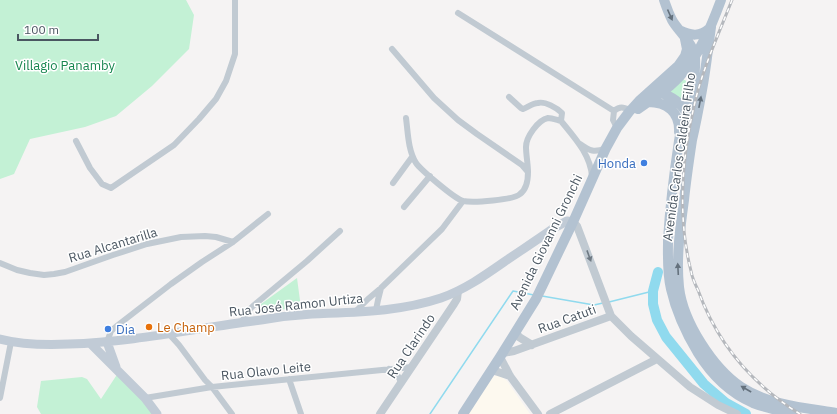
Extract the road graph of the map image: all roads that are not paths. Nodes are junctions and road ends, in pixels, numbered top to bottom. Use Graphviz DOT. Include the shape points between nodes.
graph roads {
  1 [pos="235,0"];
  2 [pos="664,0"];
  3 [pos="721,0"];
  4 [pos="458,13"];
  5 [pos="711,27"];
  6 [pos="678,28"];
  7 [pos="686,39"];
  8 [pos="392,49"];
  9 [pos="695,57"];
  10 [pos="680,76"];
  11 [pos="694,83"];
  12 [pos="649,91"];
  13 [pos="661,92"];
  14 [pos="509,97"];
  15 [pos="648,102"];
  16 [pos="630,110"];
  17 [pos="614,112"];
  18 [pos="687,114"];
  19 [pos="406,118"];
  20 [pos="561,120"];
  21 [pos="620,124"];
  22 [pos="679,139"];
  23 [pos="692,140"];
  24 [pos="76,141"];
  25 [pos="580,144"];
  26 [pos="606,148"];
  27 [pos="412,157"];
  28 [pos="528,172"];
  29 [pos="430,176"];
  30 [pos="592,179"];
  31 [pos="393,183"];
  32 [pos="463,201"];
  33 [pos="404,207"];
  34 [pos="268,214"];
  35 [pos="572,222"];
  36 [pos="340,232"];
  37 [pos="233,242"];
  38 [pos="0,263"];
  39 [pos="381,288"];
  40 [pos="458,291"];
  41 [pos="376,310"];
  42 [pos="354,313"];
  43 [pos="611,316"];
  44 [pos="241,323"];
  45 [pos="516,332"];
  46 [pos="169,334"];
  47 [pos="0,339"];
  48 [pos="11,342"];
  49 [pos="107,342"];
  50 [pos="90,344"];
  51 [pos="532,345"];
  52 [pos="502,355"];
  53 [pos="657,360"];
  54 [pos="412,367"];
  55 [pos="117,369"];
  56 [pos="389,369"];
  57 [pos="492,370"];
  58 [pos="510,376"];
  59 [pos="289,379"];
  60 [pos="401,382"];
  61 [pos="212,387"];
  62 [pos="0,398"];
  63 [pos="145,398"];
  64 [pos="837,413"];
  65 [pos="157,414"];
  66 [pos="232,414"];
  67 [pos="301,414"];
  68 [pos="380,414"];
  69 [pos="463,414"];
  70 [pos="538,414"];
  71 [pos="550,414"];
  72 [pos="737,414"];
  73 [pos="794,414"];
  1 -- 24 [label="street" via="235,54 226,81 216,99 174,145 111,188 102,184 90,168"];
  2 -- 6 [label="main road, one-way"];
  3 -- 5 [label="main road, Avenida Giovanni Gronchi"];
  4 -- 17 [label="street"];
  5 -- 6 [label="main road" via="705,33 696,35"];
  5 -- 9 [label="main road, Avenida Giovanni Gronchi"];
  23 -- 5 [label="main road, Avenida Carlos Caldeira Filho, one-way" via="703,88"];
  6 -- 7 [label="main road"];
  7 -- 9 [label="main road" via="694,50"];
  7 -- 12 [label="main road, Avenida Giovanni Gronchi" via="686,56"];
  8 -- 28 [label="street" via="434,98 458,120 522,164"];
  9 -- 10 [label="main road, Avenida Giovanni Gronchi"];
  9 -- 11 [label="main road, Avenida Carlos Caldeira Filho"];
  10 -- 11 [label="main road"];
  10 -- 13 [label="main road, Avenida Giovanni Gronchi"];
  11 -- 18 [label="main road, Avenida Carlos Caldeira Filho"];
  12 -- 13 [label="main road"];
  12 -- 16 [label="main road, Avenida Giovanni Gronchi"];
  13 -- 15 [label="main road, Avenida Giovanni Gronchi"];
  13 -- 18 [label="main road" via="680,104"];
  14 -- 20 [label="street" via="523,109 542,102 549,105 562,113"];
  15 -- 21 [label="main road, Avenida Giovanni Gronchi"];
  15 -- 22 [label="main road" via="660,103 672,110 680,125"];
  16 -- 17 [label="street" via="620,107"];
  16 -- 21 [label="main road, Avenida Giovanni Gronchi"];
  17 -- 21 [label="street" via="613,120"];
  18 -- 22 [label="main road, Avenida Carlos Caldeira Filho"];
  18 -- 23 [label="main road"];
  19 -- 27 [label="street"];
  20 -- 25 [label="street"];
  20 -- 28 [label="street" via="548,118 533,128 525,145"];
  21 -- 26 [label="main road, Avenida Giovanni Gronchi"];
  22 -- 73 [label="main road, Avenida Carlos Caldeira Filho" via="670,208 668,261 671,288 678,313 689,338 704,362 731,390 754,403"];
  64 -- 23 [label="main road, Avenida Carlos Caldeira Filho, one-way" via="759,397 741,387 721,370 696,337 685,312 679,288 677,259"];
  25 -- 26 [label="street" via="594,152"];
  25 -- 30 [label="street" via="591,168"];
  26 -- 30 [label="main road, Avenida Giovanni Gronchi"];
  27 -- 29 [label="street"];
  27 -- 31 [label="street"];
  28 -- 32 [label="street" via="527,184 520,195 510,199"];
  29 -- 32 [label="street"];
  29 -- 33 [label="street"];
  30 -- 35 [label="main road, Avenida Giovanni Gronchi"];
  32 -- 39 [label="street" via="442,229"];
  34 -- 37 [label="street"];
  35 -- 40 [label="main road, Rua José Ramon Urtiza" via="567,221 554,228"];
  35 -- 43 [label="street, one-way" via="578,226"];
  35 -- 45 [label="main road, Avenida Giovanni Gronchi" via="536,299"];
  36 -- 44 [label="street" via="253,306"];
  37 -- 38 [label="street, Rua Alcantarilla" via="216,237 181,237 147,244 65,272 44,275 17,270"];
  37 -- 49 [label="street" via="171,284 118,325 111,331"];
  39 -- 41 [label="street"];
  39 -- 42 [label="street"];
  40 -- 41 [label="main road, Rua José Ramon Urtiza" via="422,304"];
  40 -- 54 [label="street, Rua Clarindo" via="454,304"];
  41 -- 42 [label="main road, Rua José Ramon Urtiza"];
  42 -- 44 [label="main road, Rua José Ramon Urtiza" via="311,314"];
  43 -- 51 [label="street, Rua Catuti"];
  43 -- 53 [label="street"];
  44 -- 46 [label="main road, Rua José Ramon Urtiza"];
  45 -- 51 [label="street, Rua Catuti"];
  45 -- 52 [label="main road, Avenida Giovanni Gronchi"];
  46 -- 49 [label="main road, Rua José Ramon Urtiza"];
  46 -- 61 [label="street"];
  47 -- 48 [label="main road, Rua José Ramon Urtiza"];
  48 -- 50 [label="main road, Rua José Ramon Urtiza"];
  48 -- 62 [label="street"];
  49 -- 50 [label="main road, Rua José Ramon Urtiza"];
  49 -- 55 [label="main road"];
  50 -- 55 [label="main road"];
  51 -- 52 [label="street, Rua Catuti"];
  52 -- 57 [label="main road, Avenida Giovanni Gronchi"];
  52 -- 58 [label="street"];
  53 -- 71 [label="street"];
  53 -- 72 [label="street" via="690,387"];
  54 -- 56 [label="street, Rua Olavo Leite"];
  54 -- 60 [label="street, Rua Clarindo"];
  55 -- 63 [label="main road"];
  56 -- 59 [label="street, Rua Olavo Leite"];
  56 -- 60 [label="street"];
  57 -- 58 [label="street"];
  57 -- 69 [label="main road, Avenida Giovanni Gronchi"];
  58 -- 70 [label="street"];
  59 -- 61 [label="street, Rua Olavo Leite"];
  59 -- 67 [label="street"];
  60 -- 68 [label="street, Rua Clarindo"];
  61 -- 63 [label="street, Rua Olavo Leite"];
  61 -- 66 [label="street"];
  63 -- 65 [label="main road"];
}
